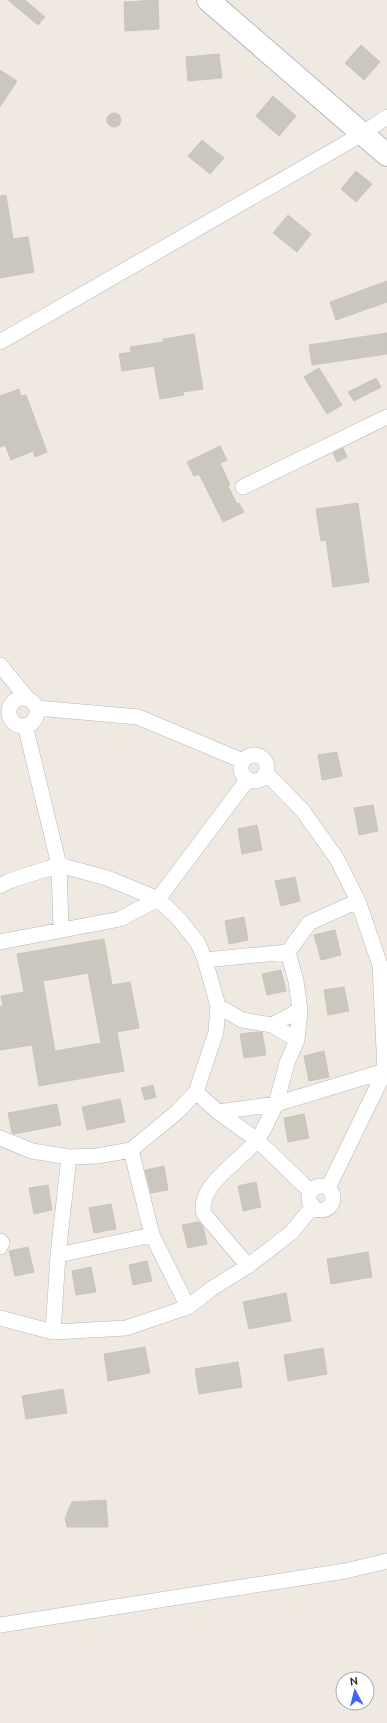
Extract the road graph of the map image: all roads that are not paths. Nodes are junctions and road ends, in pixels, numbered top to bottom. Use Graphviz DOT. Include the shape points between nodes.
graph roads {
  1 [pos="208,0"];
  2 [pos="387,117"];
  3 [pos="362,134"];
  4 [pos="387,155"];
  5 [pos="0,342"];
  6 [pos="387,417"];
  7 [pos="243,487"];
  8 [pos="0,665"];
  9 [pos="32,703"];
  10 [pos="3,711"];
  11 [pos="25,725"];
  12 [pos="243,762"];
  13 [pos="266,773"];
  14 [pos="248,779"];
  15 [pos="59,865"];
  16 [pos="0,886"];
  17 [pos="158,899"];
  18 [pos="358,901"];
  19 [pos="60,930"];
  20 [pos="0,942"];
  21 [pos="288,952"];
  22 [pos="205,960"];
  23 [pos="218,1006"];
  24 [pos="300,1010"];
  25 [pos="272,1025"];
  26 [pos="297,1040"];
  27 [pos="385,1071"];
  28 [pos="196,1092"];
  29 [pos="276,1104"];
  30 [pos="218,1112"];
  31 [pos="0,1138"];
  32 [pos="257,1140"];
  33 [pos="131,1150"];
  34 [pos="69,1157"];
  35 [pos="328,1188"];
  36 [pos="312,1199"];
  37 [pos="152,1235"];
  38 [pos="0,1241"];
  39 [pos="0,1247"];
  40 [pos="58,1255"];
  41 [pos="248,1266"];
  42 [pos="188,1307"];
  43 [pos="0,1318"];
  44 [pos="53,1332"];
  45 [pos="387,1561"];
  46 [pos="0,1625"];
  1 -- 3 [label="street"];
  2 -- 3 [label="street"];
  3 -- 4 [label="street"];
  3 -- 5 [label="street"];
  6 -- 7 [label="street"];
  8 -- 9 [label="street"];
  9 -- 10 [label="street" via="18,699 9,709"];
  9 -- 11 [label="street" via="36,718"];
  9 -- 12 [label="street" via="138,717"];
  10 -- 11 [label="street" via="16,724"];
  11 -- 15 [label="street"];
  12 -- 13 [label="street" via="254,755 262,758 267,765"];
  12 -- 14 [label="street" via="241,769"];
  13 -- 14 [label="street" via="260,779"];
  13 -- 18 [label="street" via="307,817 337,859"];
  14 -- 17 [label="street"];
  15 -- 16 [label="street"];
  15 -- 17 [label="street" via="107,878"];
  15 -- 19 [label="street"];
  17 -- 19 [label="street" via="120,919"];
  17 -- 22 [label="street" via="178,918 198,943"];
  18 -- 21 [label="street" via="309,923"];
  18 -- 27 [label="street" via="380,965"];
  19 -- 20 [label="street"];
  21 -- 22 [label="street"];
  21 -- 24 [label="street"];
  22 -- 23 [label="street"];
  23 -- 25 [label="street" via="242,1020"];
  23 -- 28 [label="street" via="216,1032"];
  24 -- 25 [label="street"];
  24 -- 26 [label="street"];
  25 -- 26 [label="street"];
  26 -- 29 [label="street"];
  27 -- 29 [label="street"];
  27 -- 35 [label="street"];
  28 -- 30 [label="street"];
  28 -- 33 [label="street" via="177,1112"];
  29 -- 30 [label="street"];
  29 -- 32 [label="street"];
  30 -- 32 [label="street"];
  31 -- 34 [label="street" via="32,1151"];
  32 -- 36 [label="street"];
  32 -- 41 [label="street" via="219,1177 204,1198 202,1207 204,1214"];
  33 -- 34 [label="street" via="97,1156"];
  33 -- 37 [label="street"];
  34 -- 40 [label="street"];
  35 -- 36 [label="street" via="321,1186 314,1189"];
  35 -- 36 [label="street" via="333,1198 331,1205 320,1210"];
  36 -- 41 [label="street" via="292,1232"];
  37 -- 40 [label="street"];
  37 -- 42 [label="street"];
  38 -- 39 [label="street"];
  40 -- 44 [label="street"];
  41 -- 42 [label="street"];
  42 -- 44 [label="street" via="126,1328"];
  43 -- 44 [label="street"];
  45 -- 46 [label="street" via="337,1572"];
}
